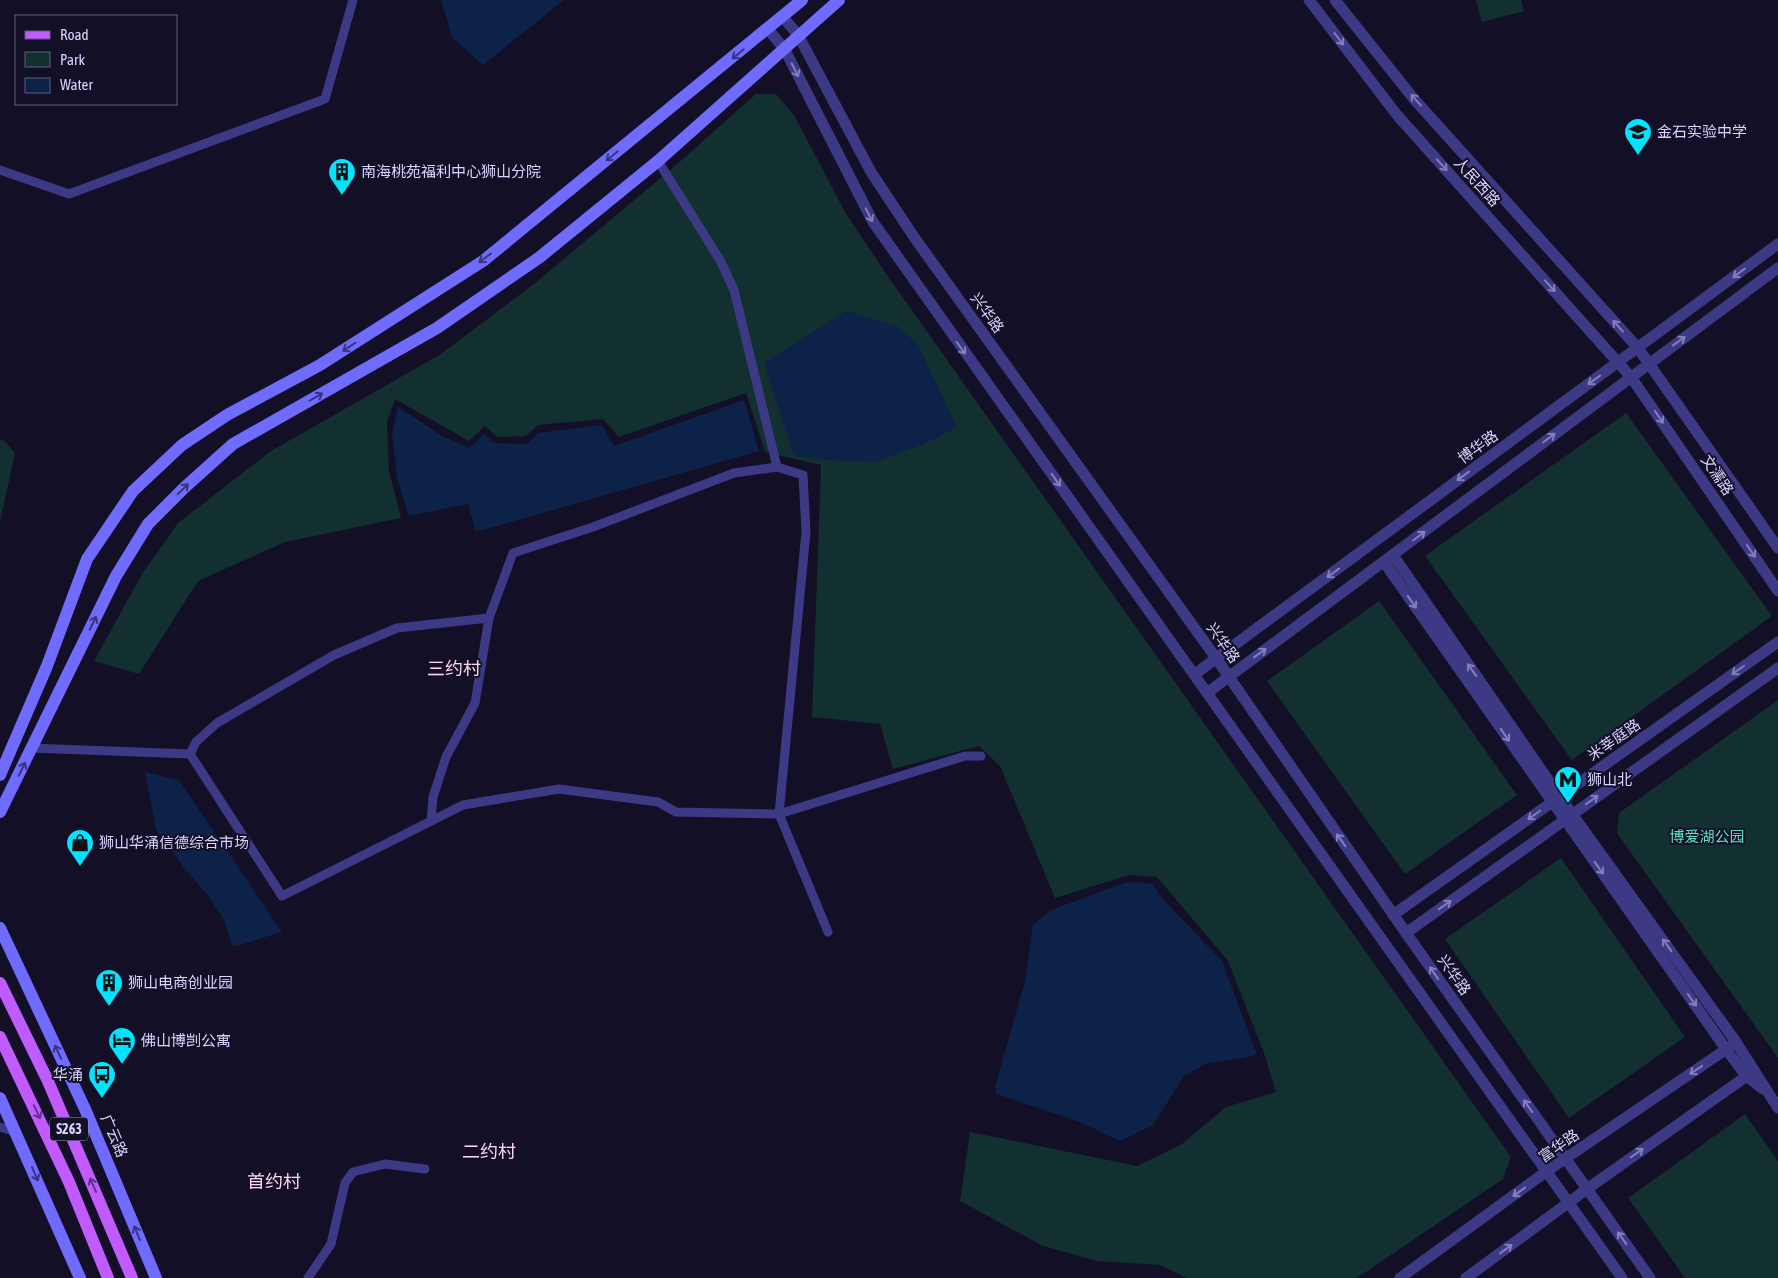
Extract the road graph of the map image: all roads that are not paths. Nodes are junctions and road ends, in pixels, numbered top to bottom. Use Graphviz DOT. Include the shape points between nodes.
graph roads {
  1 [pos="353,0"];
  2 [pos="802,0"];
  3 [pos="839,0"];
  4 [pos="1310,0"];
  5 [pos="1335,0"];
  6 [pos="783,17"];
  7 [pos="768,29"];
  8 [pos="798,35"];
  9 [pos="785,50"];
  10 [pos="658,161"];
  11 [pos="0,170"];
  12 [pos="1778,244"];
  13 [pos="1778,268"];
  14 [pos="1638,348"];
  15 [pos="1619,362"];
  16 [pos="1650,363"];
  17 [pos="1631,377"];
  18 [pos="777,466"];
  19 [pos="1778,548"];
  20 [pos="1388,559"];
  21 [pos="1778,591"];
  22 [pos="489,618"];
  23 [pos="1778,642"];
  24 [pos="1216,658"];
  25 [pos="1778,668"];
  26 [pos="1195,674"];
  27 [pos="1228,677"];
  28 [pos="1207,693"];
  29 [pos="32,748"];
  30 [pos="190,754"];
  31 [pos="980,756"];
  32 [pos="0,775"];
  33 [pos="1556,799"];
  34 [pos="0,812"];
  35 [pos="779,814"];
  36 [pos="1569,817"];
  37 [pos="431,821"];
  38 [pos="1393,915"];
  39 [pos="0,928"];
  40 [pos="828,932"];
  41 [pos="1406,933"];
  42 [pos="0,983"];
  43 [pos="0,1037"];
  44 [pos="1736,1042"];
  45 [pos="1726,1049"];
  46 [pos="1751,1073"];
  47 [pos="0,1098"];
  48 [pos="1778,1108"];
  49 [pos="0,1127"];
  50 [pos="16,1132"];
  51 [pos="1566,1159"];
  52 [pos="425,1168"];
  53 [pos="1547,1172"];
  54 [pos="1587,1189"];
  55 [pos="1569,1203"];
  56 [pos="80,1278"];
  57 [pos="108,1278"];
  58 [pos="132,1278"];
  59 [pos="156,1278"];
  60 [pos="308,1278"];
  61 [pos="1400,1278"];
  62 [pos="1466,1278"];
  63 [pos="1622,1278"];
  64 [pos="1650,1278"];
  1 -- 11 [label="street" via="324,99 69,194"];
  2 -- 6 [label="main road"];
  3 -- 8 [label="main road"];
  4 -- 15 [label="street, 人民西路, one-way" via="1397,114"];
  14 -- 5 [label="street, 文濡路, one-way" via="1414,99"];
  6 -- 7 [label="main road"];
  6 -- 8 [label="street, 兴华路"];
  7 -- 9 [label="street"];
  7 -- 32 [label="main road, one-way" via="482,260 320,365 212,425 182,445 133,491 87,559 47,666"];
  8 -- 9 [label="main road"];
  8 -- 24 [label="street, 兴华路" via="870,172"];
  9 -- 10 [label="main road"];
  9 -- 26 [label="street, one-way" via="873,222"];
  10 -- 18 [label="street" via="720,260 734,290"];
  29 -- 10 [label="main road, one-way" via="116,576 148,524 184,488 233,444 437,328 540,257"];
  12 -- 14 [label="street, 博华路, one-way"];
  16 -- 13 [label="street, one-way"];
  14 -- 15 [label="street, 博华路"];
  14 -- 16 [label="street, 文濡路"];
  15 -- 17 [label="street, 人民西路"];
  15 -- 24 [label="street, 博华路, one-way"];
  16 -- 17 [label="street"];
  16 -- 19 [label="street, 文濡路"];
  20 -- 17 [label="street, one-way"];
  17 -- 21 [label="street, 文濡路, one-way"];
  18 -- 22 [label="street" via="734,473 594,527 513,553"];
  18 -- 35 [label="street" via="804,475 806,532"];
  27 -- 20 [label="street, one-way"];
  20 -- 33 [label="street"];
  22 -- 30 [label="street" via="397,628 334,655 217,723 196,742"];
  22 -- 37 [label="street" via="475,703 446,757 433,797"];
  23 -- 33 [label="street, 米莘庭路, one-way"];
  24 -- 26 [label="street, 博华路"];
  24 -- 27 [label="street, 兴华路"];
  36 -- 25 [label="street, one-way"];
  26 -- 28 [label="street"];
  27 -- 28 [label="street"];
  38 -- 27 [label="street, 兴华路, one-way"];
  28 -- 53 [label="street"];
  29 -- 30 [label="street"];
  34 -- 29 [label="main road, one-way"];
  30 -- 37 [label="street" via="282,896"];
  31 -- 35 [label="street" via="965,756"];
  33 -- 36 [label="street"];
  33 -- 38 [label="street, 米莘庭路, one-way"];
  35 -- 37 [label="street" via="676,812 658,802 559,789 463,805"];
  35 -- 40 [label="street"];
  41 -- 36 [label="street, one-way"];
  44 -- 36 [label="street, one-way"];
  36 -- 45 [label="street, one-way"];
  38 -- 41 [label="street, 兴华路"];
  59 -- 39 [label="main road, 广云路 / S263, one-way" via="85,1109"];
  51 -- 41 [label="street, 兴华路, one-way"];
  58 -- 42 [label="main road, S263, one-way" via="47,1079"];
  43 -- 57 [label="main road, S263, one-way" via="69,1182"];
  44 -- 45 [label="street, 富华路"];
  44 -- 46 [label="street"];
  45 -- 46 [label="street"];
  45 -- 51 [label="street, 富华路, one-way"];
  46 -- 48 [label="street"];
  54 -- 46 [label="street, one-way"];
  47 -- 50 [label="main road"];
  49 -- 50 [label="street"];
  50 -- 56 [label="main road, one-way"];
  51 -- 53 [label="street, 富华路"];
  51 -- 54 [label="street, 兴华路"];
  52 -- 60 [label="street" via="385,1164 353,1172 345,1183 331,1244"];
  53 -- 55 [label="street"];
  53 -- 61 [label="street, 富华路, one-way"];
  54 -- 55 [label="street"];
  64 -- 54 [label="street, 兴华路, one-way"];
  62 -- 55 [label="street, one-way"];
  55 -- 63 [label="street"];
}
